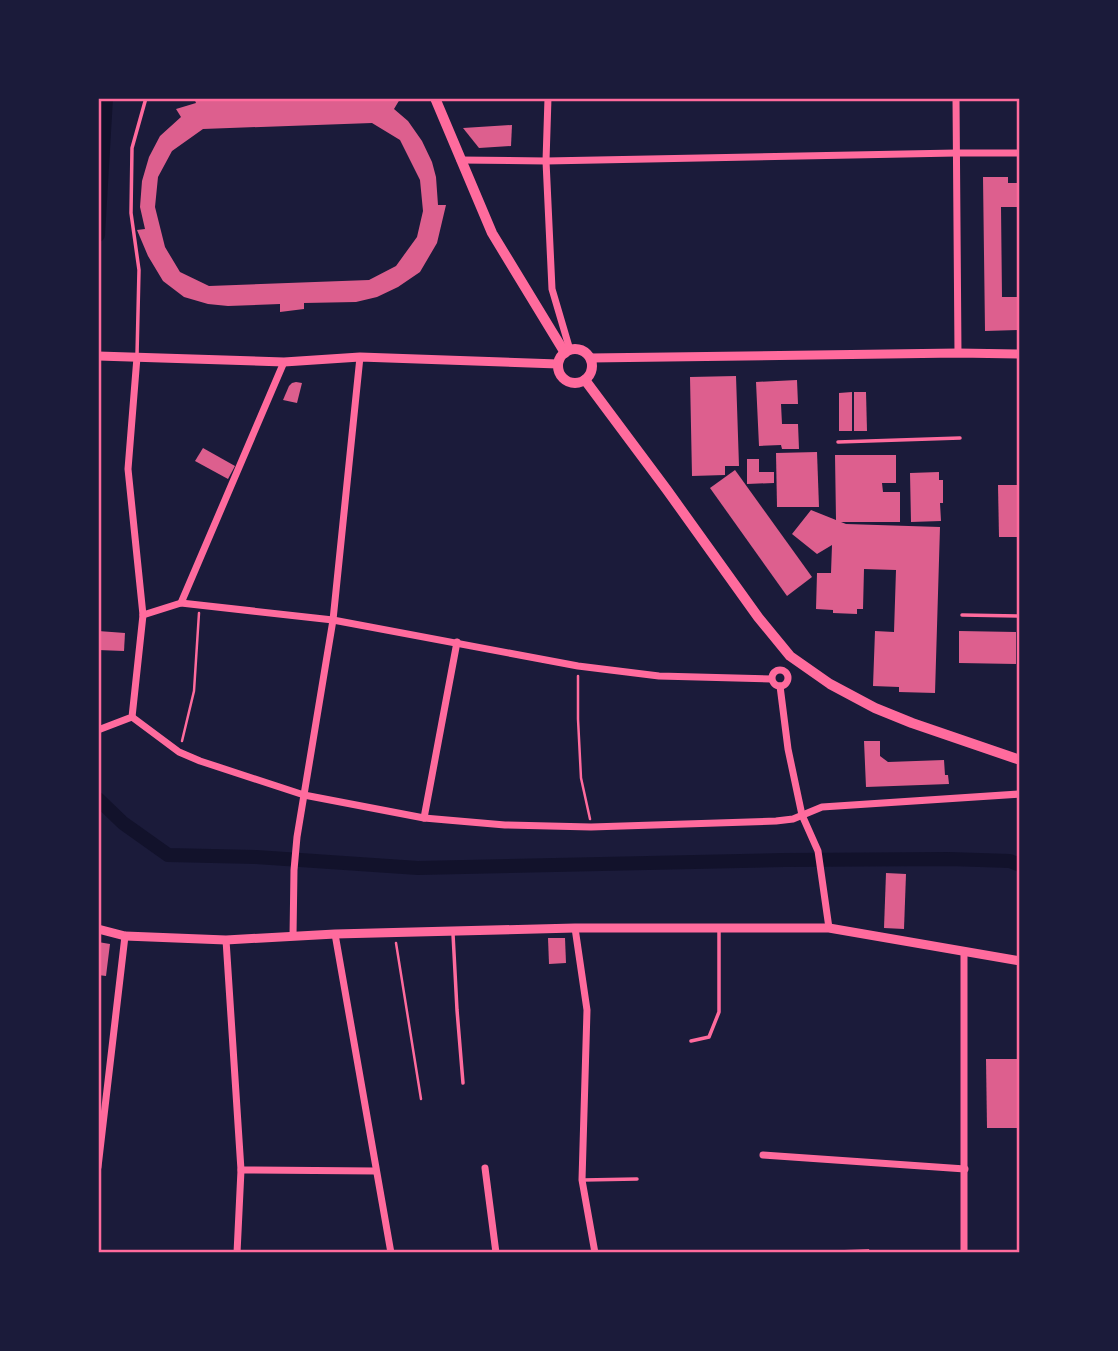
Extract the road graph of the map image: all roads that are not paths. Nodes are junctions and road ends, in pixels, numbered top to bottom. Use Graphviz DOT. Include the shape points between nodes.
graph roads {
  1 [pos="146,98"];
  2 [pos="435,98"];
  3 [pos="548,98"];
  4 [pos="956,98"];
  5 [pos="956,153"];
  6 [pos="1020,153"];
  7 [pos="460,160"];
  8 [pos="546,161"];
  9 [pos="567,351"];
  10 [pos="958,353"];
  11 [pos="1020,354"];
  12 [pos="99,356"];
  13 [pos="137,357"];
  14 [pos="360,357"];
  15 [pos="590,358"];
  16 [pos="284,362"];
  17 [pos="558,364"];
  18 [pos="585,380"];
  19 [pos="960,438"];
  20 [pos="838,442"];
  21 [pos="181,603"];
  22 [pos="143,615"];
  23 [pos="962,615"];
  24 [pos="1020,616"];
  25 [pos="333,620"];
  26 [pos="457,642"];
  27 [pos="790,656"];
  28 [pos="782,670"];
  29 [pos="771,679"];
  30 [pos="780,686"];
  31 [pos="132,717"];
  32 [pos="98,730"];
  33 [pos="1020,760"];
  34 [pos="1020,794"];
  35 [pos="304,795"];
  36 [pos="802,815"];
  37 [pos="425,818"];
  38 [pos="719,927"];
  39 [pos="575,928"];
  40 [pos="829,928"];
  41 [pos="98,929"];
  42 [pos="453,932"];
  43 [pos="335,934"];
  44 [pos="125,936"];
  45 [pos="293,936"];
  46 [pos="226,940"];
  47 [pos="964,952"];
  48 [pos="1020,961"];
  49 [pos="691,1041"];
  50 [pos="463,1083"];
  51 [pos="764,1155"];
  52 [pos="98,1167"];
  53 [pos="485,1168"];
  54 [pos="965,1169"];
  55 [pos="241,1170"];
  56 [pos="375,1171"];
  57 [pos="582,1180"];
  58 [pos="637,1180"];
  59 [pos="237,1253"];
  60 [pos="391,1253"];
  61 [pos="496,1253"];
  62 [pos="595,1253"];
  63 [pos="964,1253"];
  1 -- 13 [label="lane" via="132,148 131,213 139,270"];
  2 -- 7 [label="main road"];
  3 -- 8 [label="street"];
  4 -- 5 [label="street"];
  5 -- 6 [label="street"];
  5 -- 8 [label="street"];
  5 -- 10 [label="street"];
  7 -- 8 [label="street"];
  7 -- 9 [label="main road" via="492,233"];
  8 -- 9 [label="street" via="552,289"];
  9 -- 15 [label="main road" via="581,351"];
  9 -- 17 [label="main road"];
  10 -- 11 [label="street"];
  10 -- 15 [label="street"];
  12 -- 13 [label="street"];
  13 -- 16 [label="street"];
  13 -- 22 [label="street" via="128,469"];
  14 -- 16 [label="street"];
  14 -- 17 [label="street"];
  14 -- 25 [label="street"];
  15 -- 18 [label="main road" via="592,368"];
  16 -- 21 [label="street"];
  17 -- 18 [label="main road" via="560,375 569,382"];
  18 -- 27 [label="main road"];
  19 -- 20 [label="lane"];
  21 -- 22 [label="street"];
  21 -- 25 [label="street"];
  22 -- 31 [label="street"];
  23 -- 24 [label="lane"];
  25 -- 26 [label="street"];
  25 -- 35 [label="street"];
  26 -- 29 [label="street" via="578,666 659,676"];
  26 -- 37 [label="street"];
  27 -- 28 [label="street"];
  27 -- 33 [label="main road" via="875,708"];
  28 -- 29 [label="street" via="774,672"];
  28 -- 30 [label="street" via="788,679"];
  29 -- 30 [label="street"];
  30 -- 36 [label="street"];
  31 -- 32 [label="street"];
  31 -- 35 [label="street" via="179,752"];
  34 -- 36 [label="street" via="822,807"];
  35 -- 37 [label="street"];
  35 -- 45 [label="street" via="294,870"];
  36 -- 37 [label="street" via="776,821 592,827"];
  36 -- 40 [label="street" via="818,851"];
  38 -- 39 [label="street"];
  38 -- 40 [label="street"];
  38 -- 49 [label="lane" via="719,1012 709,1037"];
  39 -- 42 [label="street"];
  39 -- 57 [label="street" via="587,1010"];
  40 -- 47 [label="street"];
  41 -- 44 [label="street"];
  42 -- 43 [label="street"];
  42 -- 50 [label="lane"];
  43 -- 45 [label="street"];
  43 -- 56 [label="street"];
  44 -- 46 [label="street"];
  44 -- 52 [label="street"];
  45 -- 46 [label="street"];
  46 -- 55 [label="street"];
  47 -- 48 [label="street"];
  47 -- 54 [label="street"];
  51 -- 54 [label="street"];
  53 -- 61 [label="street"];
  54 -- 63 [label="street"];
  55 -- 56 [label="street"];
  55 -- 59 [label="street"];
  56 -- 60 [label="street"];
  57 -- 58 [label="lane"];
  57 -- 62 [label="street"];
}
